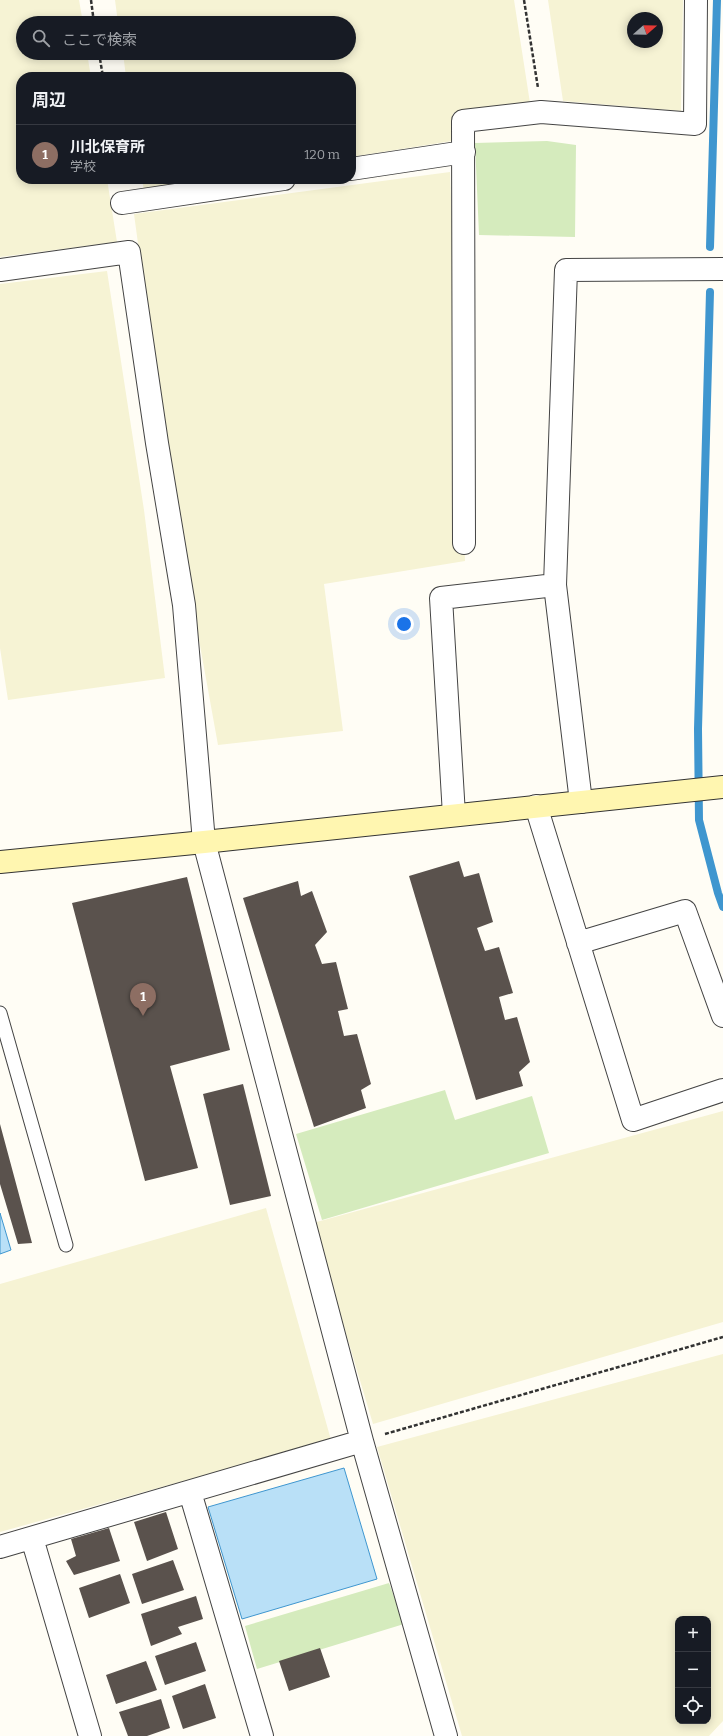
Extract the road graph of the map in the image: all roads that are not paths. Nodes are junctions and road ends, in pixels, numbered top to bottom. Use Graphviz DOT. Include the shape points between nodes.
graph roads {
  1 [pos="696,0"];
  2 [pos="464,152"];
  3 [pos="356,168"];
  4 [pos="250,184"];
  5 [pos="122,203"];
  6 [pos="723,269"];
  7 [pos="0,270"];
  8 [pos="464,543"];
  9 [pos="555,585"];
  10 [pos="716,788"];
  11 [pos="580,802"];
  12 [pos="536,806"];
  13 [pos="454,815"];
  14 [pos="204,842"];
  15 [pos="0,862"];
  16 [pos="578,943"];
  17 [pos="0,1013"];
  18 [pos="723,1016"];
  19 [pos="723,1090"];
  20 [pos="66,1245"];
  21 [pos="362,1441"];
  22 [pos="190,1492"];
  23 [pos="32,1538"];
  24 [pos="0,1547"];
  25 [pos="90,1736"];
  26 [pos="262,1736"];
  27 [pos="446,1736"];
  1 -- 2 [label="street" via="695,124 541,112 464,121"];
  2 -- 3 [label="street"];
  2 -- 8 [label="street"];
  4 -- 5 [label="street"];
  6 -- 9 [label="street" via="566,270"];
  7 -- 14 [label="street" via="129,252 184,604"];
  9 -- 11 [label="street"];
  9 -- 13 [label="street" via="441,598"];
  10 -- 11 [label="street"];
  11 -- 12 [label="street"];
  12 -- 13 [label="street"];
  12 -- 16 [label="street"];
  13 -- 14 [label="street"];
  14 -- 15 [label="street"];
  14 -- 21 [label="street"];
  16 -- 18 [label="street" via="685,911"];
  16 -- 19 [label="street" via="633,1120"];
  17 -- 20 [label="lane"];
  21 -- 22 [label="street"];
  21 -- 27 [label="street"];
  22 -- 23 [label="street"];
  22 -- 26 [label="street"];
  23 -- 24 [label="street"];
  23 -- 25 [label="street"];
}
